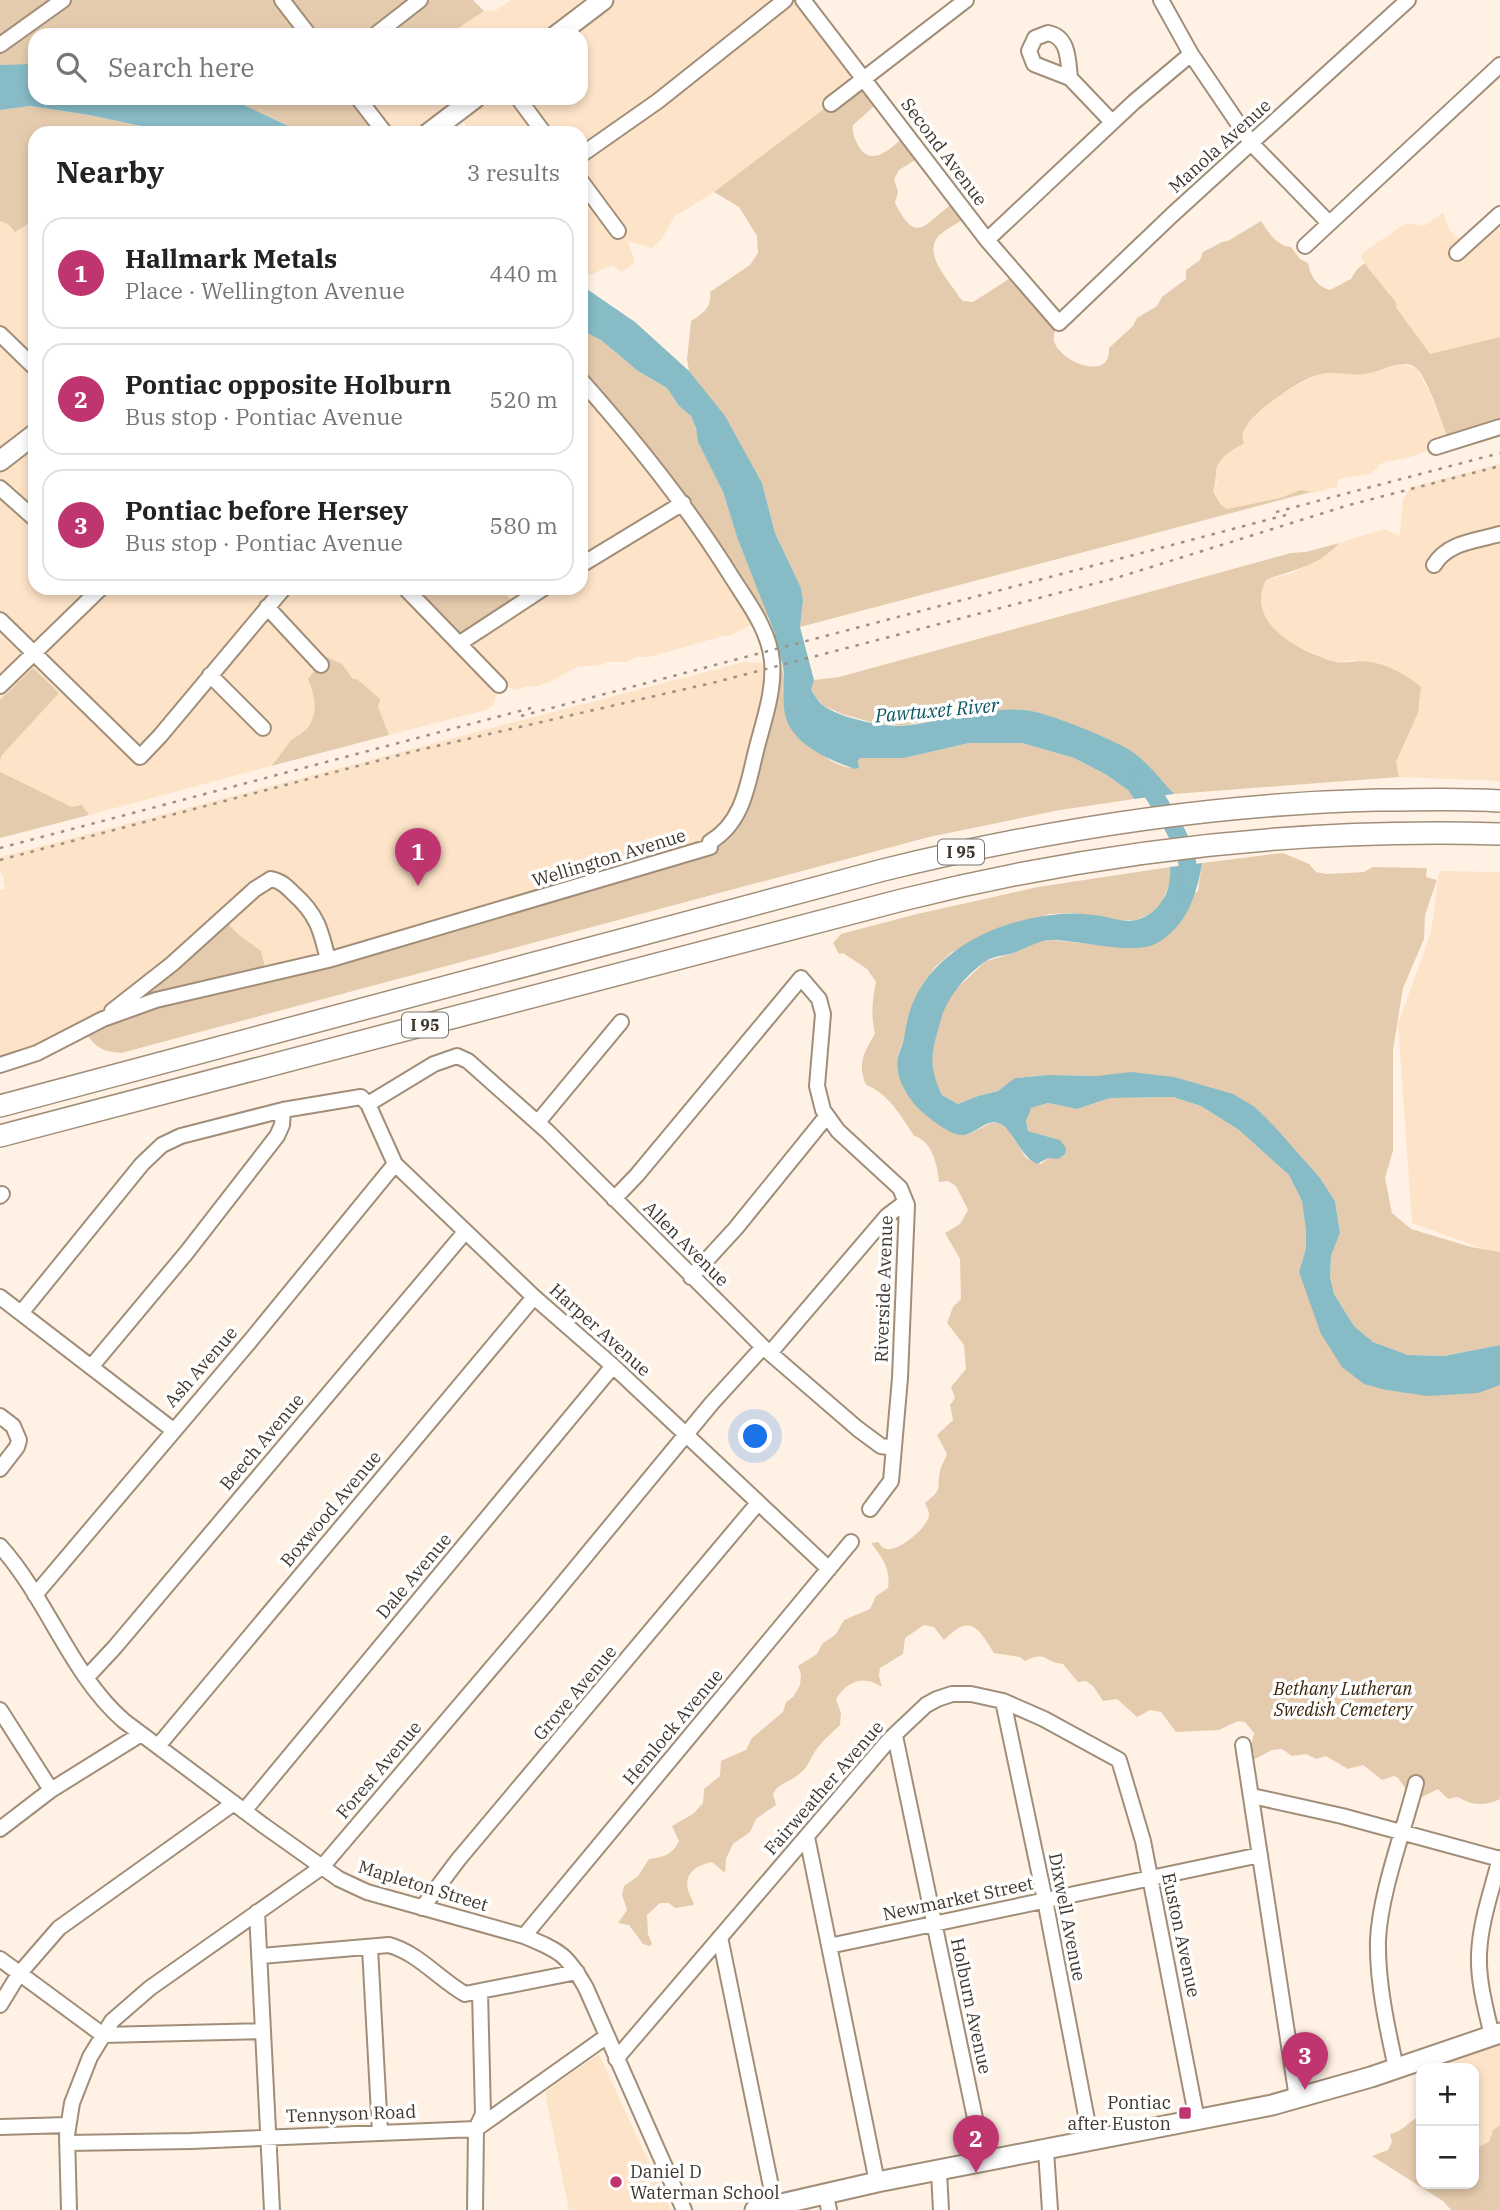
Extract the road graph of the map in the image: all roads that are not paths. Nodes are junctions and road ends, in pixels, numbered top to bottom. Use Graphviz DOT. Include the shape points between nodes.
graph roads {
  1 [pos="63,0"];
  2 [pos="282,0"];
  3 [pos="421,0"];
  4 [pos="603,0"];
  5 [pos="785,0"];
  6 [pos="803,0"];
  7 [pos="966,0"];
  8 [pos="1161,0"];
  9 [pos="1408,0"];
  10 [pos="304,28"];
  11 [pos="384,28"];
  12 [pos="566,28"];
  13 [pos="0,45"];
  14 [pos="1191,54"];
  15 [pos="1500,65"];
  16 [pos="863,78"];
  17 [pos="1070,78"];
  18 [pos="831,104"];
  19 [pos="363,105"];
  20 [pos="466,105"];
  21 [pos="522,105"];
  22 [pos="1112,122"];
  23 [pos="380,126"];
  24 [pos="438,126"];
  25 [pos="539,126"];
  26 [pos="1252,144"];
  27 [pos="588,150"];
  28 [pos="588,190"];
  29 [pos="1499,221"];
  30 [pos="1329,223"];
  31 [pos="618,231"];
  32 [pos="986,240"];
  33 [pos="1305,246"];
  34 [pos="1457,253"];
  35 [pos="1059,323"];
  36 [pos="0,334"];
  37 [pos="28,361"];
  38 [pos="588,388"];
  39 [pos="1500,427"];
  40 [pos="28,439"];
  41 [pos="1436,447"];
  42 [pos="0,461"];
  43 [pos="0,488"];
  44 [pos="683,503"];
  45 [pos="28,513"];
  46 [pos="1500,534"];
  47 [pos="588,561"];
  48 [pos="1434,565"];
  49 [pos="94,595"];
  50 [pos="278,595"];
  51 [pos="412,595"];
  52 [pos="533,595"];
  53 [pos="267,607"];
  54 [pos="0,620"];
  55 [pos="460,643"];
  56 [pos="33,654"];
  57 [pos="321,664"];
  58 [pos="210,675"];
  59 [pos="499,685"];
  60 [pos="0,686"];
  61 [pos="263,727"];
  62 [pos="1498,801"];
  63 [pos="1500,834"];
  64 [pos="328,960"];
  65 [pos="103,1018"];
  66 [pos="621,1022"];
  67 [pos="0,1065"];
  68 [pos="368,1104"];
  69 [pos="0,1106"];
  70 [pos="283,1110"];
  71 [pos="826,1117"];
  72 [pos="538,1122"];
  73 [pos="0,1136"];
  74 [pos="395,1164"];
  75 [pos="614,1199"];
  76 [pos="907,1205"];
  77 [pos="464,1232"];
  78 [pos="691,1277"];
  79 [pos="0,1297"];
  80 [pos="534,1297"];
  81 [pos="21,1312"];
  82 [pos="766,1350"];
  83 [pos="613,1366"];
  84 [pos="92,1367"];
  85 [pos="0,1416"];
  86 [pos="173,1430"];
  87 [pos="685,1435"];
  88 [pos="894,1448"];
  89 [pos="0,1469"];
  90 [pos="758,1503"];
  91 [pos="870,1509"];
  92 [pos="851,1542"];
  93 [pos="0,1546"];
  94 [pos="830,1569"];
  95 [pos="35,1595"];
  96 [pos="87,1676"];
  97 [pos="1003,1701"];
  98 [pos="0,1710"];
  99 [pos="141,1734"];
  100 [pos="895,1736"];
  101 [pos="1243,1745"];
  102 [pos="158,1746"];
  103 [pos="1119,1760"];
  104 [pos="1416,1783"];
  105 [pos="51,1790"];
  106 [pos="1252,1796"];
  107 [pos="239,1807"];
  108 [pos="0,1829"];
  109 [pos="1403,1832"];
  110 [pos="807,1837"];
  111 [pos="1259,1855"];
  112 [pos="1500,1858"];
  113 [pos="322,1867"];
  114 [pos="1149,1879"];
  115 [pos="1045,1900"];
  116 [pos="422,1908"];
  117 [pos="257,1912"];
  118 [pos="934,1923"];
  119 [pos="524,1936"];
  120 [pos="720,1937"];
  121 [pos="829,1946"];
  122 [pos="370,1948"];
  123 [pos="261,1956"];
  124 [pos="0,1959"];
  125 [pos="577,1972"];
  126 [pos="19,1974"];
  127 [pos="480,1992"];
  128 [pos="0,2005"];
  129 [pos="263,2031"];
  130 [pos="1496,2034"];
  131 [pos="103,2035"];
  132 [pos="607,2036"];
  133 [pos="616,2059"];
  134 [pos="1396,2068"];
  135 [pos="1297,2098"];
  136 [pos="1197,2120"];
  137 [pos="68,2125"];
  138 [pos="0,2127"];
  139 [pos="476,2129"];
  140 [pos="380,2132"];
  141 [pos="269,2137"];
  142 [pos="1091,2141"];
  143 [pos="67,2143"];
  144 [pos="1045,2151"];
  145 [pos="984,2161"];
  146 [pos="939,2172"];
  147 [pos="877,2182"];
  148 [pos="827,2202"];
  149 [pos="765,2208"];
  150 [pos="69,2210"];
  151 [pos="272,2210"];
  152 [pos="475,2210"];
  153 [pos="684,2210"];
  154 [pos="941,2210"];
  155 [pos="1050,2210"];
  1 -- 13 [label="street"];
  2 -- 10 [label="street"];
  3 -- 11 [label="street"];
  4 -- 12 [label="main road"];
  5 -- 27 [label="street"];
  6 -- 16 [label="street, Second Avenue"];
  7 -- 16 [label="street"];
  8 -- 14 [label="street"];
  9 -- 26 [label="street, Manola Avenue"];
  14 -- 22 [label="street"];
  14 -- 26 [label="street"];
  15 -- 30 [label="street"];
  16 -- 18 [label="street"];
  16 -- 32 [label="street, Second Avenue"];
  17 -- 22 [label="street"];
  19 -- 23 [label="street"];
  20 -- 24 [label="main road"];
  21 -- 25 [label="street"];
  22 -- 32 [label="street"];
  26 -- 30 [label="street"];
  26 -- 35 [label="street, Manola Avenue"];
  28 -- 31 [label="street"];
  29 -- 34 [label="street"];
  30 -- 33 [label="street"];
  32 -- 35 [label="street, Second Avenue"];
  36 -- 37 [label="street"];
  38 -- 44 [label="street, Wellington Avenue"];
  39 -- 41 [label="street"];
  40 -- 42 [label="main road"];
  43 -- 45 [label="street"];
  44 -- 47 [label="street"];
  44 -- 64 [label="street, Wellington Avenue" via="759,622 772,660 769,698 736,818 710,842 710,848"];
  46 -- 48 [label="street" via="1449,549"];
  49 -- 56 [label="street"];
  50 -- 53 [label="street"];
  51 -- 55 [label="street"];
  52 -- 55 [label="street"];
  53 -- 57 [label="street"];
  53 -- 58 [label="street"];
  54 -- 56 [label="street"];
  55 -- 59 [label="street"];
  56 -- 58 [label="street" via="139,757"];
  56 -- 60 [label="street"];
  58 -- 61 [label="street"];
  62 -- 69 [label="highway, I 95" via="1241,807 988,845"];
  63 -- 73 [label="highway, I 95" via="1358,834 1195,846 1006,876"];
  64 -- 65 [label="street, Wellington Avenue" via="156,1000"];
  64 -- 65 [label="street" via="315,916 280,881 271,879"];
  65 -- 67 [label="street, Wellington Avenue" via="37,1053"];
  66 -- 72 [label="street"];
  68 -- 70 [label="street" via="361,1097"];
  68 -- 72 [label="street, Allen Avenue" via="434,1064 457,1056"];
  68 -- 74 [label="street, Harper Avenue"];
  70 -- 81 [label="street" via="162,1144"];
  70 -- 84 [label="street" via="277,1136"];
  71 -- 75 [label="street" via="817,1086 823,1014 819,999 802,978"];
  71 -- 76 [label="street, Riverside Avenue" via="900,1188"];
  71 -- 78 [label="street"];
  72 -- 75 [label="street, Allen Avenue"];
  74 -- 77 [label="street, Harper Avenue"];
  74 -- 86 [label="street, Ash Avenue"];
  75 -- 78 [label="street, Allen Avenue"];
  76 -- 82 [label="street, Forest Avenue" via="887,1216"];
  76 -- 88 [label="street, Riverside Avenue"];
  77 -- 80 [label="street, Harper Avenue"];
  77 -- 96 [label="street, Beech Avenue"];
  78 -- 82 [label="street, Allen Avenue"];
  79 -- 81 [label="street"];
  80 -- 83 [label="street, Harper Avenue"];
  80 -- 102 [label="street, Boxwood Avenue"];
  81 -- 84 [label="street"];
  82 -- 87 [label="street, Forest Avenue"];
  82 -- 88 [label="street, Allen Avenue" via="858,1429 881,1446"];
  83 -- 87 [label="street, Harper Avenue"];
  83 -- 107 [label="street, Dale Avenue"];
  84 -- 86 [label="street"];
  85 -- 89 [label="street" via="13,1426 19,1440"];
  86 -- 95 [label="street, Ash Avenue"];
  87 -- 90 [label="street, Harper Avenue"];
  87 -- 113 [label="street, Forest Avenue"];
  88 -- 91 [label="street, Riverside Avenue" via="891,1481"];
  90 -- 94 [label="street, Harper Avenue"];
  90 -- 116 [label="street, Grove Avenue"];
  92 -- 94 [label="street, Hemlock Avenue"];
  93 -- 95 [label="street, Mapleton Street"];
  94 -- 119 [label="street, Hemlock Avenue"];
  95 -- 96 [label="street, Mapleton Street"];
  96 -- 99 [label="street, Mapleton Street" via="109,1708"];
  97 -- 100 [label="street, Fairweather Avenue" via="952,1694 926,1705"];
  97 -- 103 [label="street, Fairweather Avenue"];
  97 -- 115 [label="street, Dixwell Avenue"];
  98 -- 105 [label="street"];
  99 -- 102 [label="street, Mapleton Street"];
  99 -- 105 [label="street"];
  100 -- 110 [label="street, Fairweather Avenue"];
  100 -- 118 [label="street, Holburn Avenue"];
  101 -- 106 [label="street"];
  102 -- 107 [label="street, Mapleton Street"];
  103 -- 114 [label="street, Euston Avenue"];
  104 -- 109 [label="street"];
  105 -- 108 [label="street"];
  106 -- 109 [label="street"];
  106 -- 111 [label="street"];
  107 -- 113 [label="street, Mapleton Street"];
  107 -- 126 [label="street, Dale Avenue" via="59,1928"];
  109 -- 112 [label="street"];
  109 -- 134 [label="street" via="1378,1938 1386,2022"];
  110 -- 120 [label="street, Fairweather Avenue"];
  110 -- 121 [label="street"];
  111 -- 114 [label="street, Newmarket Street"];
  111 -- 135 [label="street"];
  112 -- 130 [label="street" via="1479,1955 1482,1989"];
  113 -- 116 [label="street, Mapleton Street" via="358,1889"];
  113 -- 117 [label="street, Forest Avenue"];
  114 -- 115 [label="street, Newmarket Street"];
  114 -- 136 [label="street, Euston Avenue"];
  115 -- 118 [label="street, Newmarket Street"];
  115 -- 142 [label="street, Dixwell Avenue"];
  116 -- 119 [label="street, Mapleton Street"];
  117 -- 123 [label="street"];
  117 -- 131 [label="street, Forest Avenue" via="150,1988 112,2021"];
  118 -- 121 [label="street, Newmarket Street"];
  118 -- 145 [label="street, Holburn Avenue"];
  119 -- 125 [label="street, Mapleton Street" via="563,1954"];
  120 -- 133 [label="street, Fairweather Avenue"];
  120 -- 149 [label="street"];
  121 -- 147 [label="street"];
  122 -- 123 [label="street"];
  122 -- 127 [label="street" via="399,1948 465,1994"];
  122 -- 140 [label="street"];
  123 -- 129 [label="street"];
  124 -- 126 [label="street"];
  125 -- 127 [label="street"];
  125 -- 132 [label="street, Mapleton Street"];
  126 -- 128 [label="street, Dale Avenue"];
  126 -- 131 [label="street"];
  127 -- 139 [label="street" via="483,2114"];
  129 -- 131 [label="street"];
  129 -- 141 [label="street"];
  130 -- 134 [label="main road"];
  131 -- 137 [label="street, Forest Avenue" via="82,2074"];
  132 -- 133 [label="street, Mapleton Street"];
  132 -- 139 [label="street"];
  133 -- 153 [label="street, Mapleton Street"];
  134 -- 135 [label="main road"];
  135 -- 136 [label="main road"];
  136 -- 142 [label="main road"];
  137 -- 138 [label="street"];
  137 -- 143 [label="street, Forest Avenue"];
  139 -- 140 [label="street, Tennyson Road"];
  139 -- 152 [label="street"];
  140 -- 141 [label="street, Tennyson Road"];
  141 -- 143 [label="street, Tennyson Road"];
  141 -- 151 [label="street"];
  142 -- 144 [label="main road"];
  143 -- 150 [label="street, Forest Avenue"];
  144 -- 145 [label="main road"];
  144 -- 155 [label="street"];
  145 -- 146 [label="main road"];
  146 -- 147 [label="main road"];
  146 -- 154 [label="street"];
  147 -- 148 [label="main road"];
  148 -- 149 [label="main road"];
}
